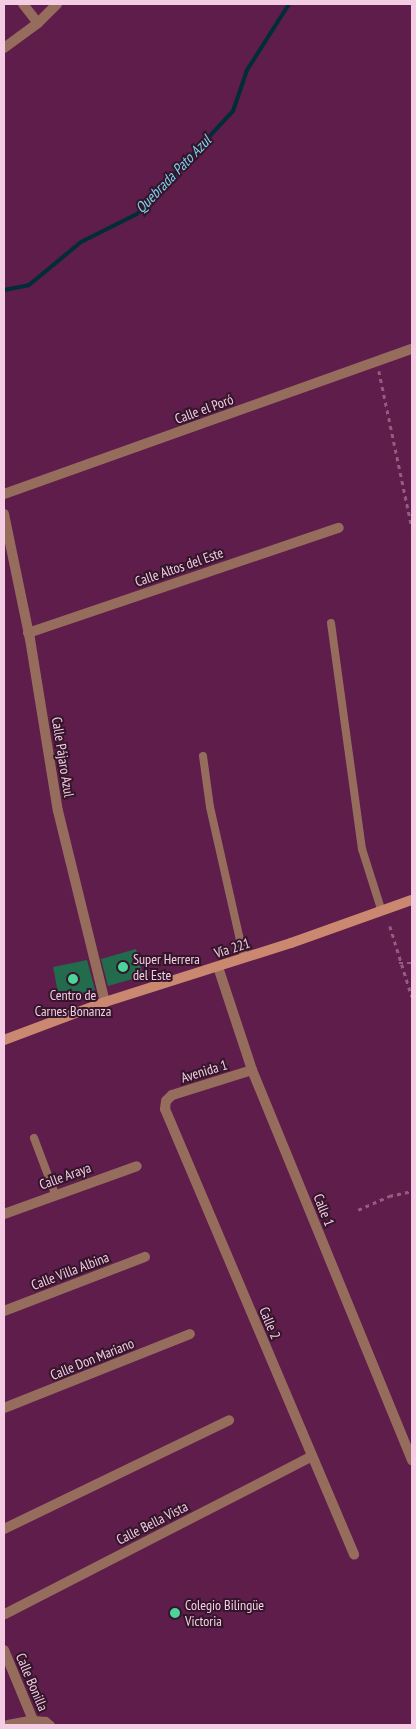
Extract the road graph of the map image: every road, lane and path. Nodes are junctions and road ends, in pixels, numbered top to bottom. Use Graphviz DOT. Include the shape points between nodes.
graph roads {
  1 [pos="23,4"];
  2 [pos="57,4"];
  3 [pos="38,23"];
  4 [pos="4,48"];
  5 [pos="412,348"];
  6 [pos="377,362"];
  7 [pos="4,494"];
  8 [pos="4,514"];
  9 [pos="339,528"];
  10 [pos="412,528"];
  11 [pos="331,623"];
  12 [pos="28,633"];
  13 [pos="203,756"];
  14 [pos="412,900"];
  15 [pos="381,908"];
  16 [pos="390,926"];
  17 [pos="244,958"];
  18 [pos="399,963"];
  19 [pos="412,963"];
  20 [pos="218,967"];
  21 [pos="412,997"];
  22 [pos="105,1002"];
  23 [pos="4,1040"];
  24 [pos="252,1070"];
  25 [pos="166,1101"];
  26 [pos="34,1138"];
  27 [pos="137,1166"];
  28 [pos="412,1191"];
  29 [pos="55,1194"];
  30 [pos="358,1210"];
  31 [pos="4,1214"];
  32 [pos="145,1257"];
  33 [pos="4,1311"];
  34 [pos="190,1334"];
  35 [pos="4,1408"];
  36 [pos="229,1420"];
  37 [pos="311,1457"];
  38 [pos="412,1460"];
  39 [pos="4,1529"];
  40 [pos="354,1555"];
  41 [pos="5,1614"];
  42 [pos="4,1650"];
  43 [pos="34,1723"];
  44 [pos="8,1725"];
  45 [pos="51,1725"];
  1 -- 3 [label="street"];
  2 -- 3 [label="street"];
  3 -- 4 [label="street"];
  5 -- 6 [label="street, Calle el Poró"];
  6 -- 7 [label="street, Calle el Poró"];
  6 -- 10 [label="path"];
  8 -- 12 [label="street, Calle Pájaro Azul"];
  9 -- 12 [label="street, Calle Altos del Este"];
  11 -- 15 [label="lane" via="362,849"];
  12 -- 22 [label="street, Calle Pájaro Azul" via="58,811"];
  13 -- 17 [label="lane" via="210,807"];
  14 -- 15 [label="main road, Vía 221"];
  15 -- 17 [label="main road, Vía 221"];
  16 -- 18 [label="path"];
  17 -- 20 [label="main road, Vía 221"];
  18 -- 19 [label="path"];
  18 -- 21 [label="path"];
  20 -- 22 [label="main road, Vía 221"];
  20 -- 24 [label="street, Calle 1"];
  22 -- 23 [label="main road, Vía 221"];
  24 -- 25 [label="street, Avenida 1" via="172,1095"];
  24 -- 38 [label="street, Calle 1"];
  25 -- 37 [label="street, Calle 2" via="164,1109"];
  26 -- 29 [label="lane"];
  27 -- 29 [label="street, Calle Araya"];
  28 -- 30 [label="path" via="389,1196"];
  29 -- 31 [label="street, Calle Araya"];
  32 -- 33 [label="street, Calle Villa Albina"];
  34 -- 35 [label="street, Calle Don Mariano"];
  36 -- 39 [label="street"];
  37 -- 40 [label="street, Calle 2"];
  37 -- 41 [label="street, Calle Bella Vista"];
  42 -- 43 [label="street, Calle Bonilla"];
  43 -- 44 [label="street"];
  43 -- 45 [label="lane" via="46,1721"];
}
